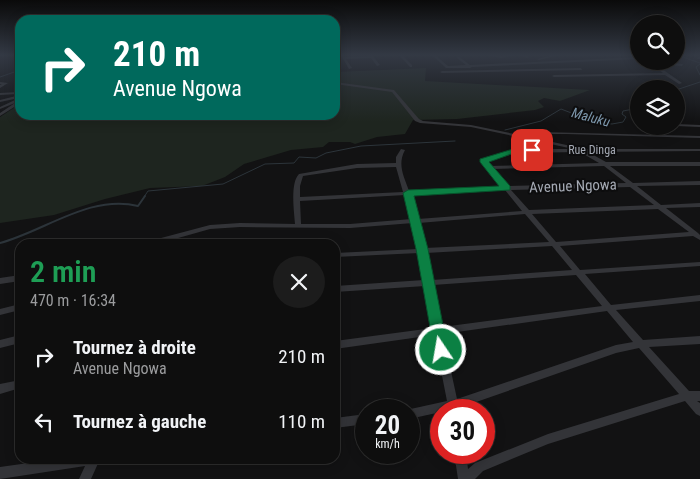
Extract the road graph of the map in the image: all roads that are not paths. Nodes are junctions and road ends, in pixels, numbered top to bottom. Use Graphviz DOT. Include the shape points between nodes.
graph roads {
  1 [pos="340,84"];
  2 [pos="0,94"];
  3 [pos="15,96"];
  4 [pos="15,98"];
  5 [pos="15,99"];
  6 [pos="0,101"];
  7 [pos="15,105"];
  8 [pos="0,108"];
  9 [pos="0,115"];
  10 [pos="685,126"];
  11 [pos="700,126"];
  12 [pos="700,137"];
  13 [pos="525,138"];
  14 [pos="403,150"];
  15 [pos="578,150"];
  16 [pos="700,150"];
  17 [pos="605,164"];
  18 [pos="700,164"];
  19 [pos="398,165"];
  20 [pos="489,168"];
  21 [pos="700,183"];
  22 [pos="631,184"];
  23 [pos="507,188"];
  24 [pos="408,193"];
  25 [pos="297,199"];
  26 [pos="700,205"];
  27 [pos="660,206"];
  28 [pos="528,212"];
  29 [pos="416,222"];
  30 [pos="298,225"];
  31 [pos="698,235"];
  32 [pos="166,239"];
  33 [pos="554,244"];
  34 [pos="422,249"];
  35 [pos="340,255"];
  36 [pos="700,264"];
  37 [pos="579,272"];
  38 [pos="15,279"];
  39 [pos="0,281"];
  40 [pos="427,283"];
  41 [pos="340,289"];
  42 [pos="700,298"];
  43 [pos="15,308"];
  44 [pos="609,308"];
  45 [pos="0,312"];
  46 [pos="437,332"];
  47 [pos="15,340"];
  48 [pos="700,340"];
  49 [pos="0,344"];
  50 [pos="340,344"];
  51 [pos="640,344"];
  52 [pos="15,385"];
  53 [pos="0,388"];
  54 [pos="687,396"];
  55 [pos="700,396"];
  56 [pos="451,399"];
  57 [pos="475,399"];
  58 [pos="700,411"];
  59 [pos="355,420"];
  60 [pos="340,422"];
  61 [pos="60,464"];
  62 [pos="92,464"];
  63 [pos="462,464"];
  64 [pos="0,473"];
  65 [pos="85,479"];
  66 [pos="465,479"];
  1 -- 13 [label="street" via="393,91 422,122 466,125"];
  2 -- 3 [label="street"];
  4 -- 6 [label="street"];
  5 -- 8 [label="street"];
  7 -- 9 [label="street"];
  10 -- 11 [label="street"];
  12 -- 13 [label="street" via="566,132 541,133"];
  13 -- 15 [label="street"];
  14 -- 19 [label="street" via="398,157"];
  15 -- 16 [label="street, Rue Dinga"];
  15 -- 17 [label="street"];
  15 -- 20 [label="street, Rue Dinga" via="513,151 486,159 484,162"];
  17 -- 18 [label="street"];
  17 -- 20 [label="street"];
  17 -- 22 [label="street"];
  19 -- 24 [label="street"];
  19 -- 25 [label="street" via="357,166 304,174 299,177"];
  20 -- 23 [label="street"];
  21 -- 22 [label="street, Avenue Ngowa"];
  22 -- 23 [label="street, Avenue Ngowa"];
  22 -- 27 [label="street"];
  23 -- 24 [label="street, Avenue Ngowa"];
  23 -- 28 [label="street"];
  24 -- 25 [label="street, Avenue Ngowa"];
  24 -- 29 [label="street"];
  25 -- 30 [label="street"];
  26 -- 27 [label="street"];
  27 -- 28 [label="street"];
  27 -- 31 [label="street"];
  28 -- 29 [label="street"];
  28 -- 33 [label="street"];
  29 -- 30 [label="street"];
  29 -- 34 [label="street"];
  30 -- 32 [label="street" via="210,227"];
  31 -- 33 [label="street"];
  33 -- 34 [label="street"];
  33 -- 37 [label="street"];
  34 -- 35 [label="street"];
  34 -- 40 [label="street"];
  36 -- 37 [label="street"];
  37 -- 40 [label="street"];
  37 -- 44 [label="street"];
  38 -- 39 [label="street"];
  40 -- 41 [label="street"];
  40 -- 46 [label="street"];
  42 -- 44 [label="street"];
  43 -- 45 [label="street"];
  44 -- 46 [label="street"];
  44 -- 51 [label="street"];
  46 -- 50 [label="street"];
  46 -- 56 [label="street"];
  47 -- 49 [label="street"];
  48 -- 51 [label="street"];
  51 -- 54 [label="street"];
  51 -- 57 [label="street" via="616,349"];
  52 -- 53 [label="street"];
  54 -- 55 [label="street"];
  54 -- 58 [label="street"];
  54 -- 66 [label="street" via="548,439 479,467"];
  59 -- 60 [label="street"];
  61 -- 64 [label="street"];
  62 -- 65 [label="street"];
  63 -- 66 [label="street"];
}
